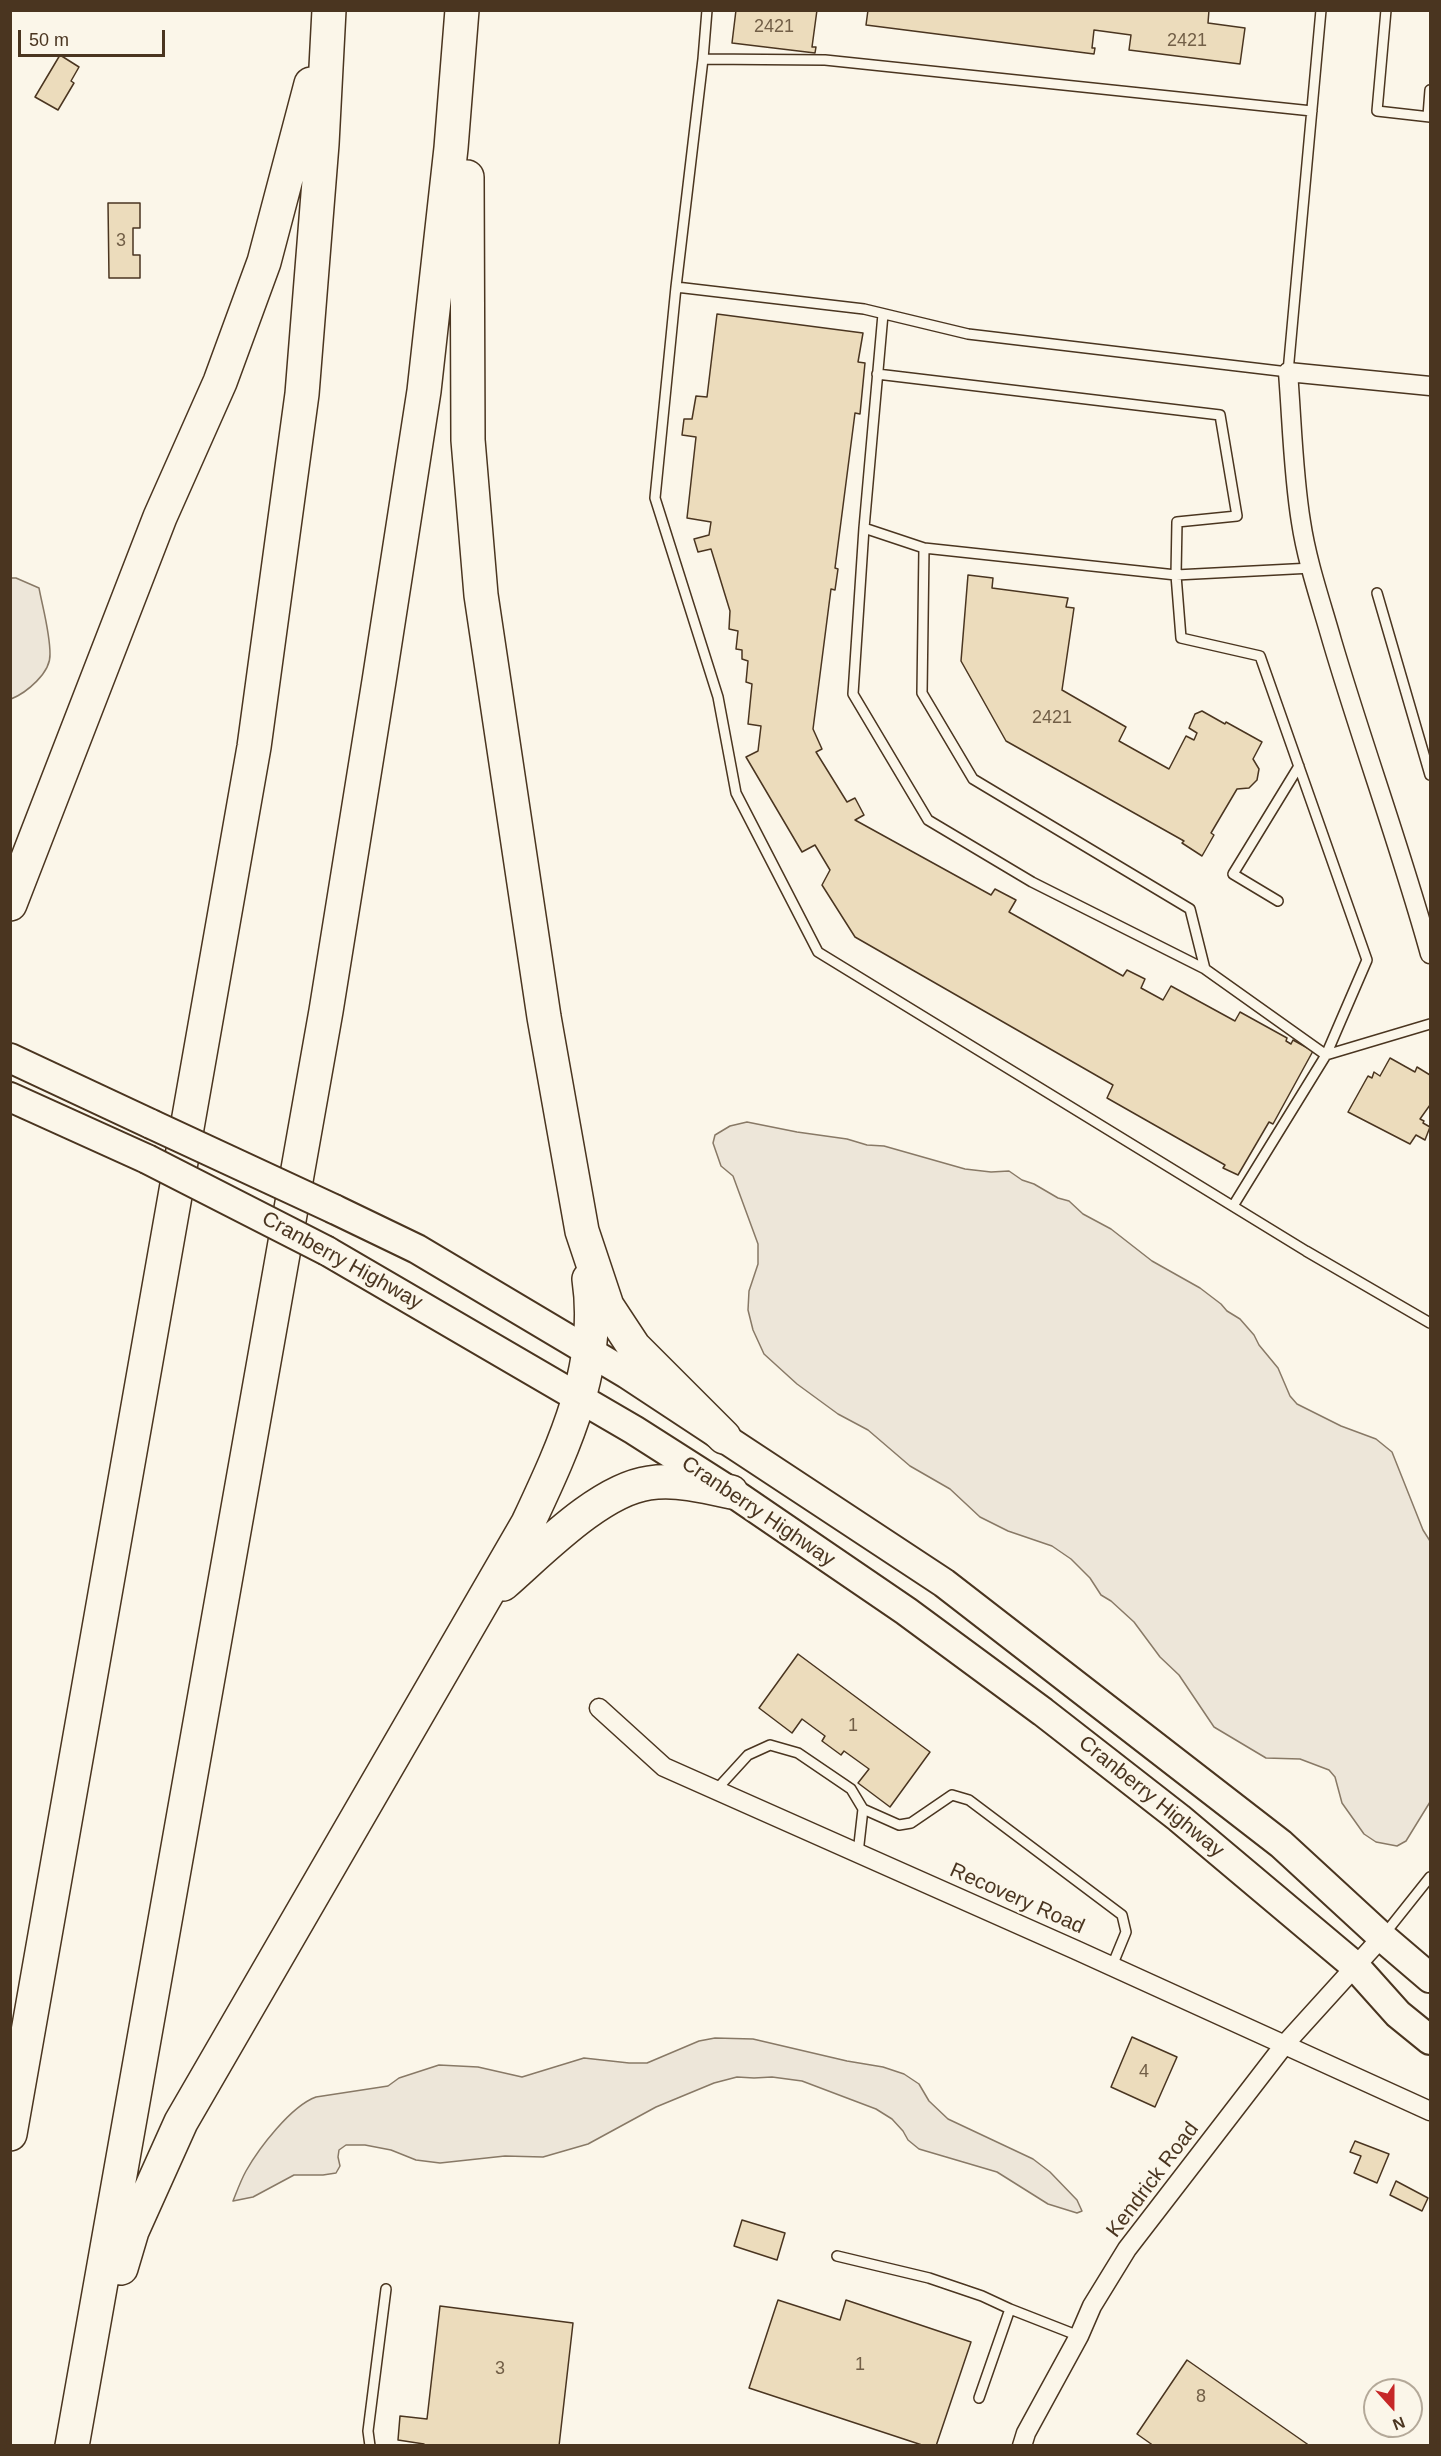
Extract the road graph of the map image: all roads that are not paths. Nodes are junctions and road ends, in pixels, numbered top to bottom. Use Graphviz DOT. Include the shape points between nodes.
graph roads {
  1 [pos="321,10"];
  2 [pos="329,10"];
  3 [pos="462,10"];
  4 [pos="707,10"];
  5 [pos="1322,10"];
  6 [pos="1386,10"];
  7 [pos="703,59"];
  8 [pos="1431,90"];
  9 [pos="1312,111"];
  10 [pos="1429,117"];
  11 [pos="676,287"];
  12 [pos="883,314"];
  13 [pos="1288,372"];
  14 [pos="877,374"];
  15 [pos="1431,386"];
  16 [pos="864,528"];
  17 [pos="924,548"];
  18 [pos="1312,568"];
  19 [pos="1176,575"];
  20 [pos="1377,593"];
  21 [pos="1299,766"];
  22 [pos="1431,775"];
  23 [pos="37,832"];
  24 [pos="10,871"];
  25 [pos="1278,901"];
  26 [pos="10,904"];
  27 [pos="1431,954"];
  28 [pos="1204,969"];
  29 [pos="1431,1024"];
  30 [pos="1326,1055"];
  31 [pos="10,1058"];
  32 [pos="10,1097"];
  33 [pos="1233,1206"];
  34 [pos="582,1231"];
  35 [pos="1431,1323"];
  36 [pos="590,1351"];
  37 [pos="579,1399"];
  38 [pos="723,1437"];
  39 [pos="731,1492"];
  40 [pos="483,1601"];
  41 [pos="599,1708"];
  42 [pos="716,1790"];
  43 [pos="863,1809"];
  44 [pos="858,1853"];
  45 [pos="1431,1877"];
  46 [pos="1382,1937"];
  47 [pos="1112,1966"];
  48 [pos="1355,1966"];
  49 [pos="1431,1978"];
  50 [pos="1431,2040"];
  51 [pos="1285,2044"];
  52 [pos="1431,2111"];
  53 [pos="10,2134"];
  54 [pos="837,2256"];
  55 [pos="386,2289"];
  56 [pos="1010,2309"];
  57 [pos="1079,2336"];
  58 [pos="979,2398"];
  59 [pos="78,2414"];
  60 [pos="72,2445"];
  61 [pos="370,2445"];
  62 [pos="1022,2445"];
  1 -- 23 [label="highway" via="310,87 264,262 220,382 160,517"];
  2 -- 53 [label="highway" via="303,394 254,747"];
  3 -- 34 [label="highway" via="467,118 468,440 481,595 544,1017"];
  3 -- 59 [label="highway" via="424,391 376,705 326,1011"];
  4 -- 7 [label="lane"];
  5 -- 9 [label="lane"];
  6 -- 10 [label="lane" via="1377,111"];
  7 -- 9 [label="lane" via="825,60"];
  7 -- 11 [label="lane"];
  8 -- 10 [label="lane"];
  9 -- 13 [label="lane"];
  11 -- 12 [label="lane"];
  11 -- 33 [label="lane" via="655,498 718,697 736,793 818,952"];
  12 -- 13 [label="lane" via="953,332"];
  12 -- 14 [label="lane"];
  13 -- 15 [label="street"];
  13 -- 18 [label="street" via="1301,522"];
  14 -- 16 [label="lane"];
  14 -- 19 [label="lane" via="1221,415 1237,516 1178,522"];
  16 -- 17 [label="lane"];
  16 -- 28 [label="lane" via="853,694 928,820 1032,882"];
  17 -- 19 [label="lane"];
  17 -- 28 [label="lane" via="922,693 973,779 1190,909"];
  18 -- 19 [label="lane"];
  18 -- 27 [label="street"];
  19 -- 21 [label="lane" via="1181,638 1260,656"];
  20 -- 22 [label="lane"];
  21 -- 25 [label="lane" via="1233,874"];
  21 -- 30 [label="lane" via="1367,960"];
  23 -- 24 [label="highway"];
  23 -- 26 [label="highway"];
  28 -- 30 [label="lane"];
  29 -- 30 [label="lane"];
  30 -- 33 [label="lane"];
  31 -- 36 [label="main road, Cranberry Highway, bridge" via="417,1249"];
  32 -- 37 [label="main road, Cranberry Highway, bridge" via="147,1160 327,1251"];
  33 -- 35 [label="lane"];
  34 -- 36 [label="highway" via="592,1297"];
  34 -- 38 [label="highway" via="607,1306 634,1347"];
  36 -- 37 [label="highway"];
  36 -- 38 [label="main road, Cranberry Highway"];
  37 -- 39 [label="main road, Cranberry Highway"];
  37 -- 40 [label="highway" via="565,1444 528,1524"];
  38 -- 46 [label="main road, Cranberry Highway" via="944,1583 1281,1844"];
  39 -- 40 [label="highway" via="679,1483 632,1486 573,1523"];
  39 -- 48 [label="main road, Cranberry Highway" via="906,1611 1043,1712 1179,1818"];
  40 -- 59 [label="highway" via="181,2122 132,2231"];
  41 -- 42 [label="street, Recovery Road" via="664,1767"];
  42 -- 43 [label="lane" via="748,1755 770,1744 798,1753 851,1789"];
  42 -- 44 [label="street, Recovery Road"];
  43 -- 44 [label="lane"];
  43 -- 47 [label="lane" via="899,1826 911,1823 952,1795 969,1800 1122,1915 1126,1932"];
  44 -- 47 [label="street, Recovery Road"];
  45 -- 46 [label="lane"];
  46 -- 48 [label="street, Kendrick Road"];
  46 -- 49 [label="main road, Cranberry Highway"];
  47 -- 51 [label="street, Recovery Road"];
  48 -- 50 [label="main road, Cranberry Highway" via="1398,2014"];
  48 -- 51 [label="street, Kendrick Road"];
  51 -- 52 [label="street, Recovery Road"];
  51 -- 57 [label="street, Kendrick Road" via="1127,2249 1092,2306"];
  54 -- 56 [label="lane" via="929,2278"];
  55 -- 61 [label="lane" via="368,2431"];
  56 -- 57 [label="lane"];
  56 -- 58 [label="lane"];
  57 -- 62 [label="street, Kendrick Road"];
  59 -- 60 [label="highway"];
}
